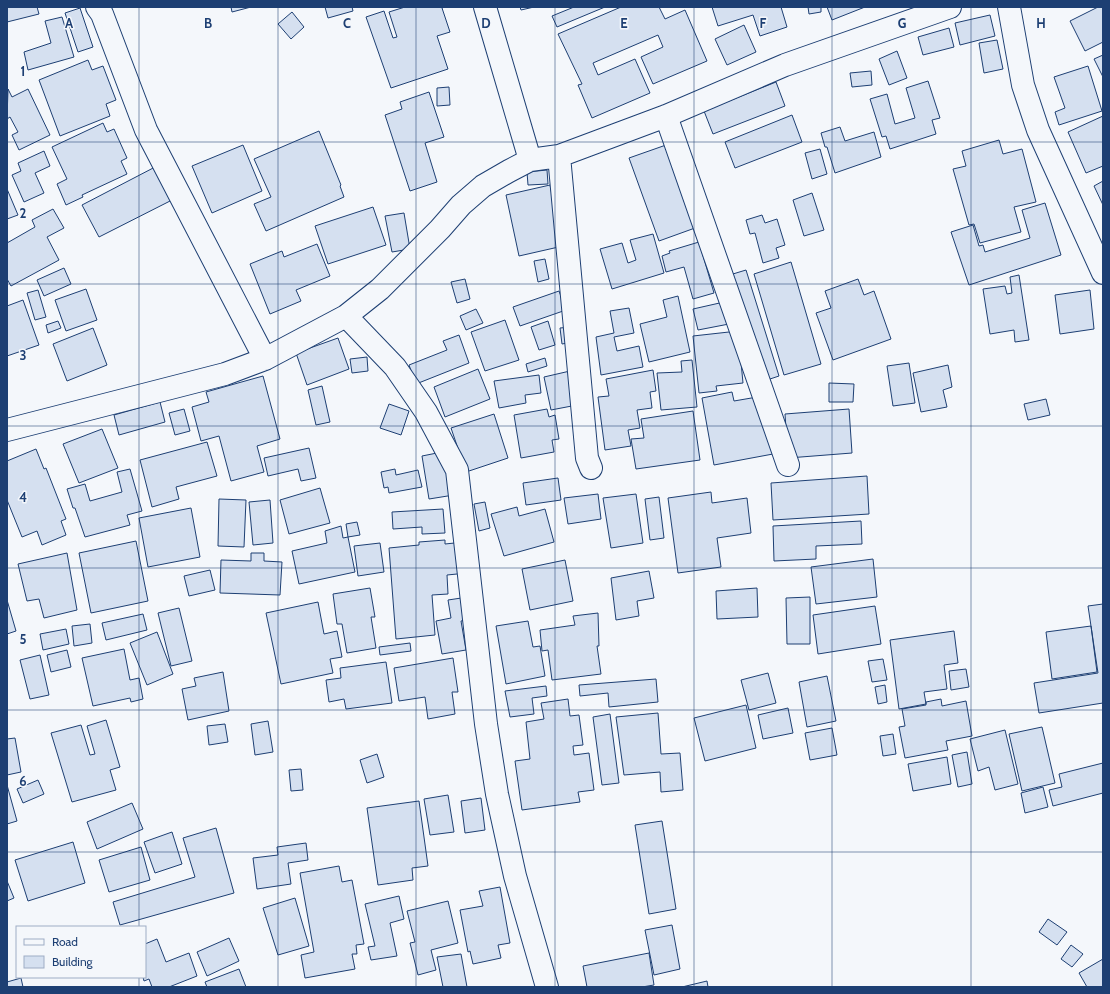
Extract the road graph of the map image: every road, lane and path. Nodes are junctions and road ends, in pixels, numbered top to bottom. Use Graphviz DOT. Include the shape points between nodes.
graph roads {
  1 [pos="97,7"];
  2 [pos="485,7"];
  3 [pos="950,7"];
  4 [pos="1009,7"];
  5 [pos="666,116"];
  6 [pos="560,156"];
  7 [pos="530,160"];
  8 [pos="1103,273"];
  9 [pos="346,316"];
  10 [pos="265,359"];
  11 [pos="7,430"];
  12 [pos="788,465"];
  13 [pos="591,468"];
  14 [pos="547,987"];
  1 -- 10 [label="street" via="102,14 146,130"];
  2 -- 7 [label="street"];
  3 -- 5 [label="street" via="785,65"];
  4 -- 8 [label="street" via="1023,86 1038,130"];
  5 -- 6 [label="street"];
  5 -- 12 [label="street"];
  6 -- 7 [label="street"];
  6 -- 13 [label="street" via="587,458"];
  7 -- 9 [label="street" via="483,186 460,205 440,229 380,289"];
  9 -- 10 [label="street"];
  9 -- 14 [label="street" via="395,367 426,412 457,470 486,724 497,794 515,876"];
  10 -- 11 [label="street" via="225,374"];
}
